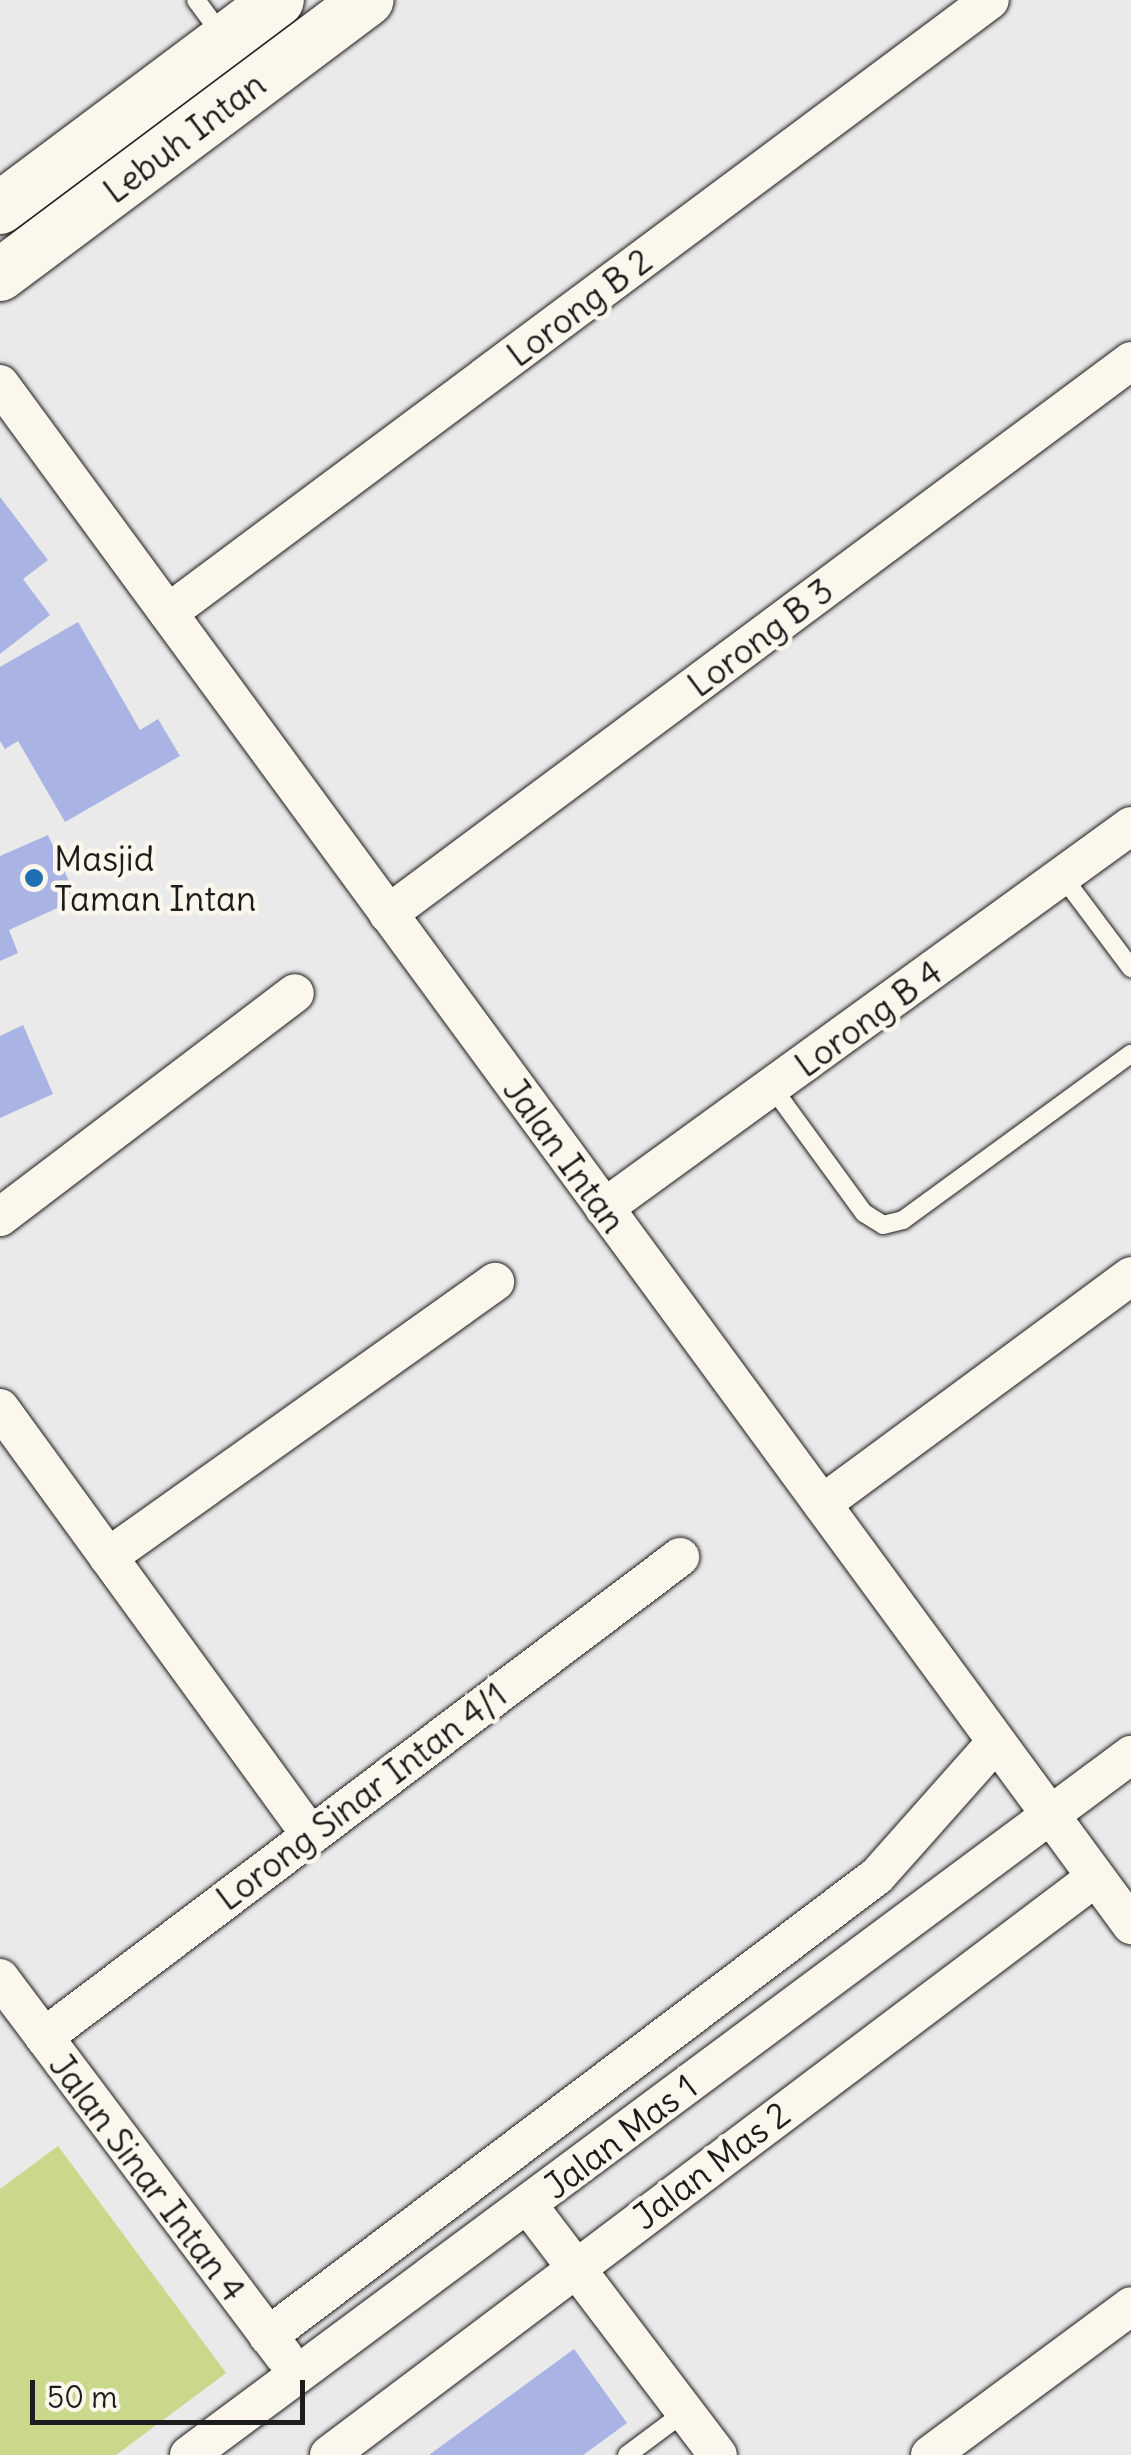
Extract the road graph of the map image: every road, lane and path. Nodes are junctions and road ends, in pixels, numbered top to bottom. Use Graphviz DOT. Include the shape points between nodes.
graph roads {
  1 [pos="278,0"];
  2 [pos="368,0"];
  3 [pos="990,0"];
  4 [pos="210,20"];
  5 [pos="0,208"];
  6 [pos="0,276"];
  7 [pos="1131,360"];
  8 [pos="0,384"];
  9 [pos="168,613"];
  10 [pos="1131,826"];
  11 [pos="1062,877"];
  12 [pos="388,914"];
  13 [pos="1131,968"];
  14 [pos="295,993"];
  15 [pos="1131,1054"];
  16 [pos="772,1087"];
  17 [pos="604,1208"];
  18 [pos="0,1218"];
  19 [pos="1131,1276"];
  20 [pos="496,1282"];
  21 [pos="0,1408"];
  22 [pos="822,1504"];
  23 [pos="108,1557"];
  24 [pos="680,1557"];
  25 [pos="996,1742"];
  26 [pos="1131,1755"];
  27 [pos="1050,1817"];
  28 [pos="309,1833"];
  29 [pos="1096,1877"];
  30 [pos="1131,1925"];
  31 [pos="0,1978"];
  32 [pos="44,2037"];
  33 [pos="528,2204"];
  34 [pos="575,2267"];
  35 [pos="1131,2306"];
  36 [pos="268,2336"];
  37 [pos="298,2374"];
  38 [pos="685,2412"];
  39 [pos="190,2455"];
  40 [pos="329,2455"];
  41 [pos="626,2455"];
  42 [pos="718,2455"];
  43 [pos="930,2455"];
  1 -- 4 [label="main road, Lebuh Intan"];
  2 -- 6 [label="main road, Lebuh Intan"];
  3 -- 9 [label="street, Lorong B 2"];
  4 -- 5 [label="main road, Lebuh Intan"];
  7 -- 12 [label="street, Lorong B 3"];
  8 -- 9 [label="street, Jalan Intan"];
  9 -- 12 [label="street, Jalan Intan"];
  10 -- 11 [label="street, Lorong B 4"];
  11 -- 13 [label="lane"];
  11 -- 16 [label="street, Lorong B 4"];
  12 -- 17 [label="street, Jalan Intan"];
  14 -- 18 [label="street"];
  15 -- 16 [label="lane" via="903,1220 883,1225 864,1212"];
  16 -- 17 [label="street, Lorong B 4"];
  17 -- 22 [label="street, Jalan Intan"];
  19 -- 22 [label="street"];
  20 -- 23 [label="street"];
  21 -- 23 [label="street"];
  22 -- 25 [label="street, Jalan Intan"];
  23 -- 28 [label="street"];
  24 -- 28 [label="street, Lorong Sinar Intan 4/1"];
  25 -- 27 [label="street, Jalan Intan"];
  25 -- 36 [label="street" via="876,1876"];
  26 -- 27 [label="street, Jalan Mas 1"];
  27 -- 29 [label="street, Jalan Intan"];
  27 -- 33 [label="street, Jalan Mas 1"];
  28 -- 32 [label="street, Lorong Sinar Intan 4/1"];
  29 -- 30 [label="street, Jalan Intan"];
  29 -- 34 [label="street, Jalan Mas 2"];
  31 -- 32 [label="street, Jalan Sinar Intan 4"];
  32 -- 36 [label="street, Jalan Sinar Intan 4"];
  33 -- 34 [label="street"];
  33 -- 37 [label="street, Jalan Mas 1"];
  34 -- 38 [label="street"];
  34 -- 40 [label="street, Jalan Mas 2"];
  35 -- 43 [label="street"];
  36 -- 37 [label="street, Jalan Sinar Intan 4"];
  37 -- 39 [label="street, Jalan Mas 1"];
  38 -- 41 [label="lane"];
  38 -- 42 [label="street"];
}
